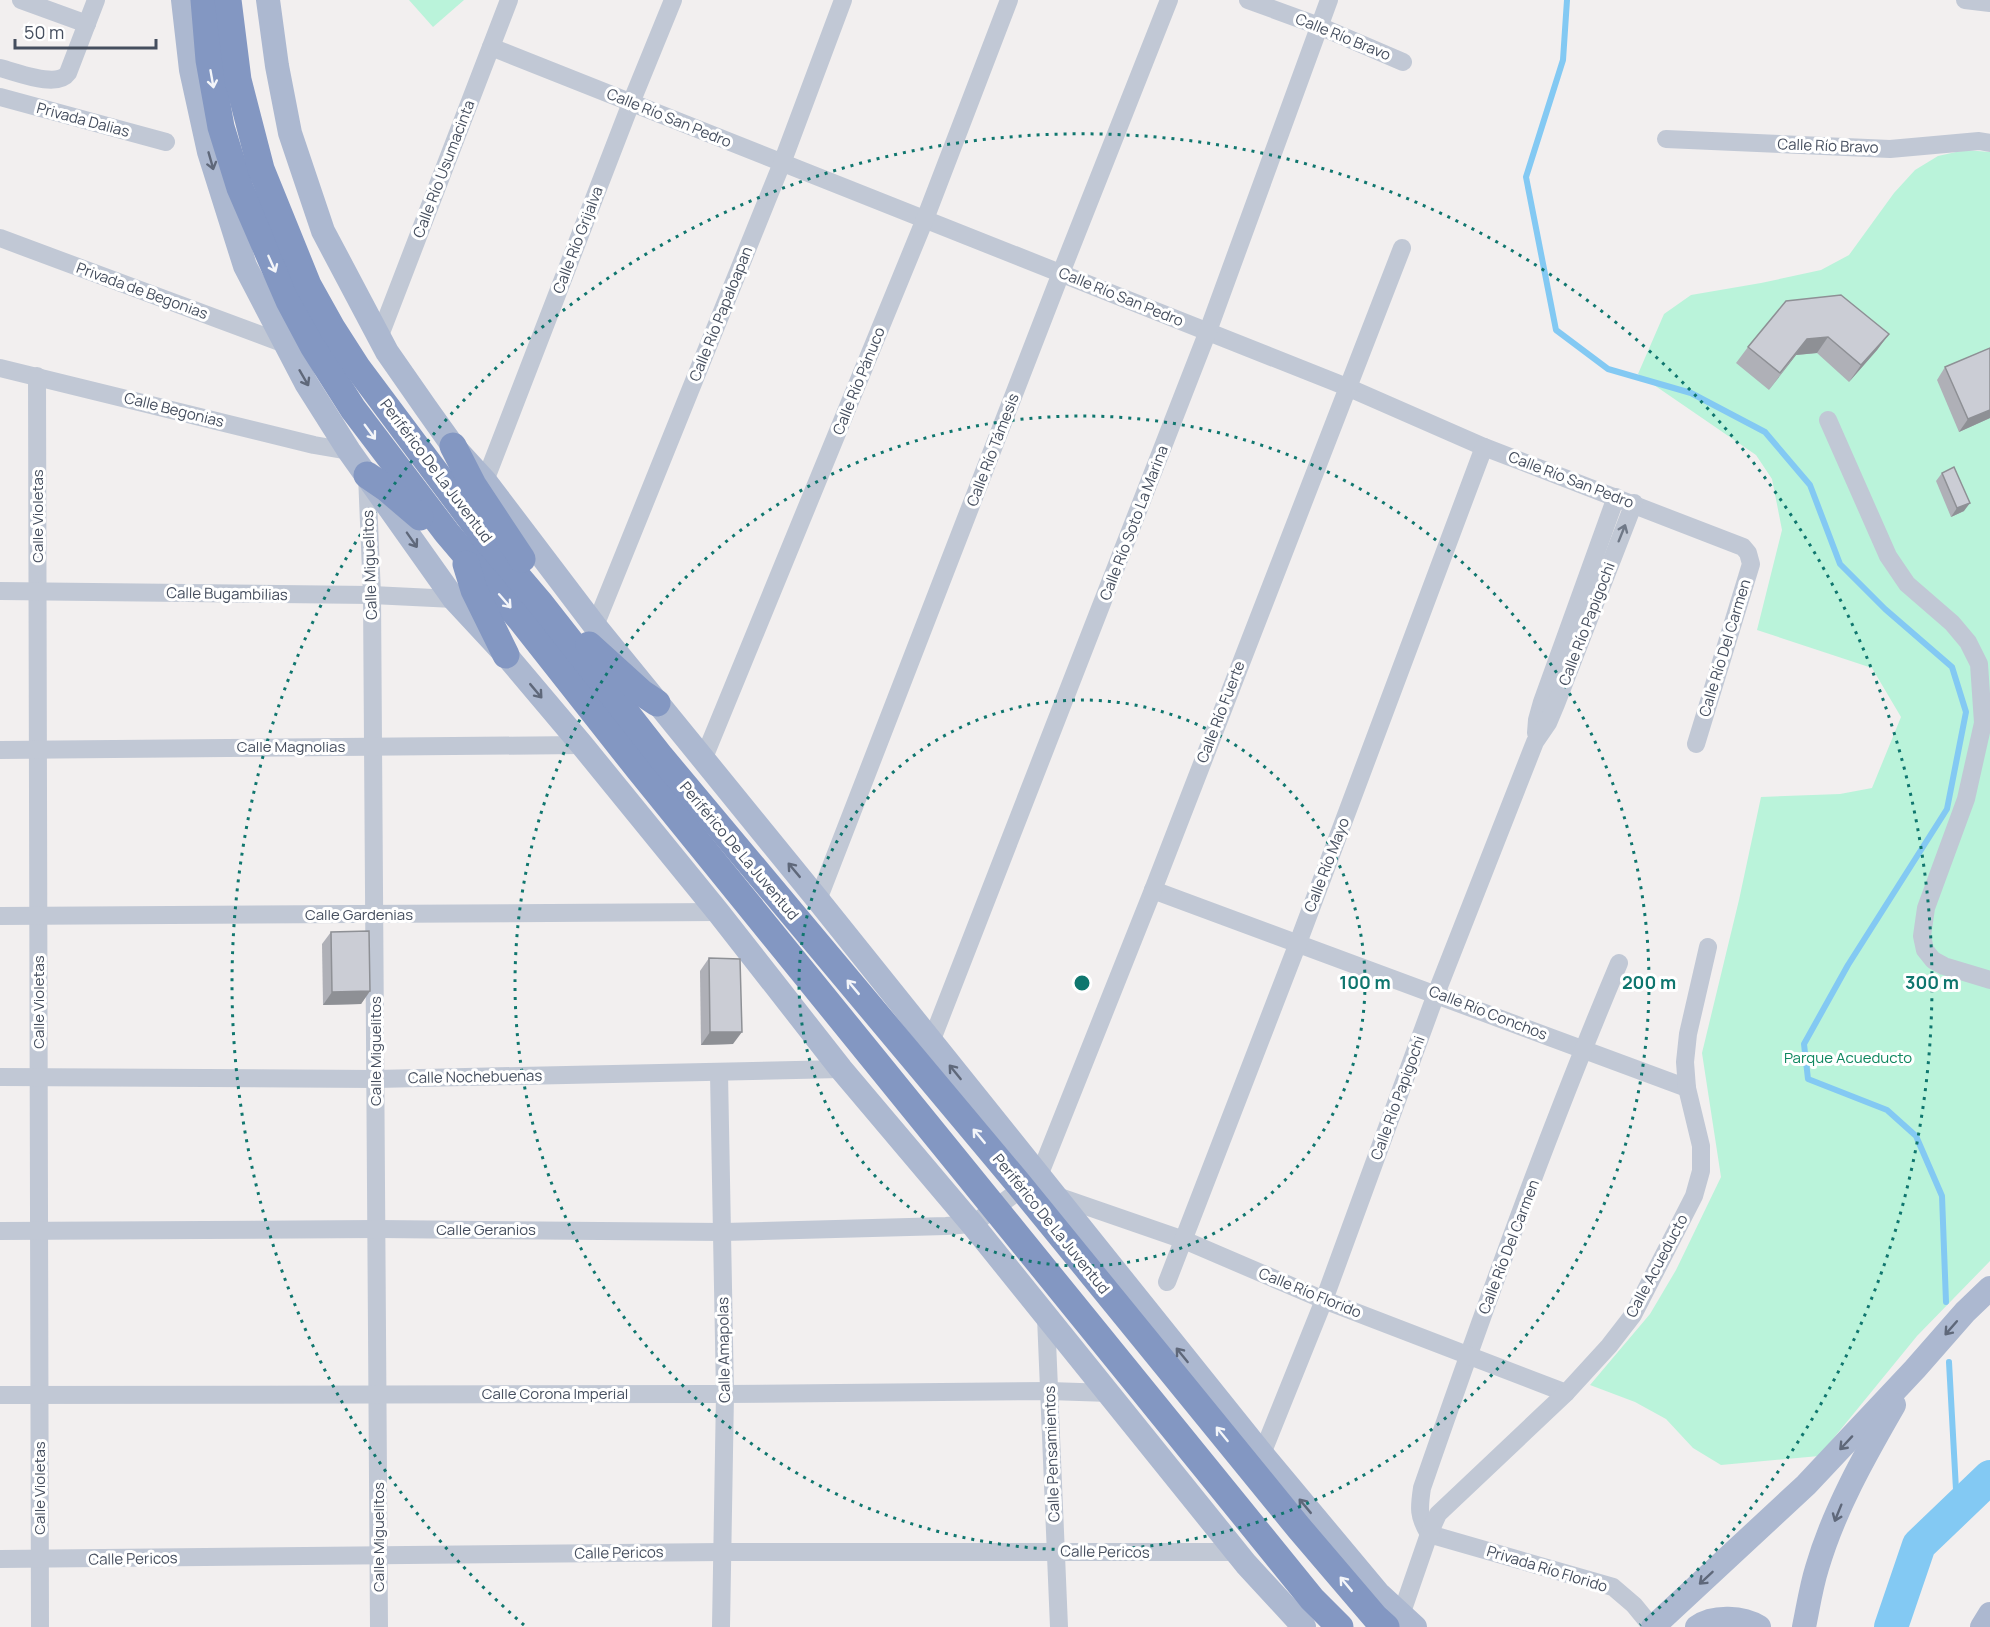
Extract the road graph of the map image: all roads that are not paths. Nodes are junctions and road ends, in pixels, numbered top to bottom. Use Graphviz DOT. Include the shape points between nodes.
graph roads {
  1 [pos="21,0"];
  2 [pos="96,0"];
  3 [pos="183,0"];
  4 [pos="204,0"];
  5 [pos="228,0"];
  6 [pos="268,0"];
  7 [pos="509,0"];
  8 [pos="673,0"];
  9 [pos="843,0"];
  10 [pos="1009,0"];
  11 [pos="1169,0"];
  12 [pos="1248,0"];
  13 [pos="1329,0"];
  14 [pos="1965,0"];
  15 [pos="1990,3"];
  16 [pos="87,24"];
  17 [pos="1319,26"];
  18 [pos="491,47"];
  19 [pos="1403,62"];
  20 [pos="0,68"];
  21 [pos="0,97"];
  22 [pos="631,103"];
  23 [pos="1666,139"];
  24 [pos="166,142"];
  25 [pos="1990,143"];
  26 [pos="782,163"];
  27 [pos="925,219"];
  28 [pos="0,238"];
  29 [pos="1402,248"];
  30 [pos="1061,273"];
  31 [pos="1208,332"];
  32 [pos="379,338"];
  33 [pos="285,344"];
  34 [pos="0,368"];
  35 [pos="38,376"];
  36 [pos="1347,387"];
  37 [pos="1828,420"];
  38 [pos="453,446"];
  39 [pos="1484,447"];
  40 [pos="349,451"];
  41 [pos="367,475"];
  42 [pos="484,481"];
  43 [pos="1616,497"];
  44 [pos="1634,503"];
  45 [pos="447,533"];
  46 [pos="1748,553"];
  47 [pos="464,554"];
  48 [pos="0,591"];
  49 [pos="38,592"];
  50 [pos="372,595"];
  51 [pos="454,599"];
  52 [pos="548,614"];
  53 [pos="595,626"];
  54 [pos="506,655"];
  55 [pos="657,703"];
  56 [pos="1535,741"];
  57 [pos="1696,744"];
  58 [pos="582,745"];
  59 [pos="373,747"];
  60 [pos="0,750"];
  61 [pos="38,750"];
  62 [pos="703,760"];
  63 [pos="1153,890"];
  64 [pos="818,900"];
  65 [pos="718,912"];
  66 [pos="375,914"];
  67 [pos="0,916"];
  68 [pos="39,917"];
  69 [pos="1298,943"];
  70 [pos="1708,947"];
  71 [pos="1619,963"];
  72 [pos="1990,980"];
  73 [pos="1436,994"];
  74 [pos="931,1042"];
  75 [pos="1582,1049"];
  76 [pos="842,1069"];
  77 [pos="719,1073"];
  78 [pos="0,1077"];
  79 [pos="39,1077"];
  80 [pos="376,1079"];
  81 [pos="1687,1088"];
  82 [pos="1042,1184"];
  83 [pos="976,1222"];
  84 [pos="378,1229"];
  85 [pos="39,1230"];
  86 [pos="0,1231"];
  87 [pos="723,1232"];
  88 [pos="1184,1240"];
  89 [pos="1167,1282"];
  90 [pos="1990,1288"];
  91 [pos="1323,1300"];
  92 [pos="1046,1317"];
  93 [pos="1468,1354"];
  94 [pos="1915,1370"];
  95 [pos="1049,1391"];
  96 [pos="1110,1393"];
  97 [pos="1566,1393"];
  98 [pos="725,1394"];
  99 [pos="0,1395"];
  100 [pos="40,1395"];
  101 [pos="378,1395"];
  102 [pos="1262,1454"];
  103 [pos="1429,1533"];
  104 [pos="1056,1551"];
  105 [pos="722,1552"];
  106 [pos="1237,1552"];
  107 [pos="379,1555"];
  108 [pos="0,1559"];
  109 [pos="39,1560"];
  110 [pos="1990,1614"];
  111 [pos="1400,1623"];
  112 [pos="40,1627"];
  113 [pos="379,1627"];
  114 [pos="721,1627"];
  115 [pos="1059,1627"];
  116 [pos="1304,1627"];
  117 [pos="1340,1627"];
  118 [pos="1652,1627"];
  119 [pos="1697,1627"];
  120 [pos="1760,1627"];
  121 [pos="1804,1627"];
  122 [pos="1982,1627"];
  1 -- 16 [label="street"];
  2 -- 16 [label="street"];
  3 -- 33 [label="main road, one-way" via="191,70 225,206 245,266"];
  4 -- 45 [label="highway, Periférico De La Juventud, one-way" via="209,60 221,127 240,188 289,301 353,409"];
  5 -- 52 [label="highway, Periférico De La Juventud" via="238,80 261,169 308,285 357,367 484,537"];
  6 -- 32 [label="main road, Periférico De La Juventud" via="290,133 305,181 323,231"];
  7 -- 18 [label="street, Calle Río Usumacinta"];
  8 -- 22 [label="street, Calle Río Grijalva"];
  9 -- 26 [label="street, Calle Río Papaloapan"];
  10 -- 27 [label="street, Calle Río Pánuco"];
  11 -- 30 [label="street, Calle Río Támesis"];
  12 -- 17 [label="street, Calle Río Bravo"];
  13 -- 17 [label="street, Calle Río Soto La Marina"];
  14 -- 15 [label="street"];
  16 -- 20 [label="street" via="63,79 54,81"];
  17 -- 19 [label="street, Calle Río Bravo"];
  17 -- 31 [label="street, Calle Río Soto La Marina"];
  18 -- 22 [label="street, Calle Río San Pedro"];
  18 -- 32 [label="street, Calle Río Usumacinta"];
  21 -- 24 [label="street, Privada Dalias"];
  22 -- 26 [label="street, Calle Río San Pedro"];
  22 -- 42 [label="street, Calle Río Grijalva"];
  23 -- 25 [label="street, Calle Río Bravo" via="1890,149"];
  26 -- 27 [label="street, Calle Río San Pedro"];
  26 -- 53 [label="street, Calle Río Papaloapan"];
  27 -- 30 [label="street, Calle Río San Pedro"];
  27 -- 62 [label="street, Calle Río Pánuco"];
  28 -- 33 [label="street, Privada de Begonias"];
  29 -- 36 [label="street, Calle Río Fuerte"];
  30 -- 31 [label="street, Calle Río San Pedro"];
  30 -- 64 [label="street, Calle Río Támesis"];
  31 -- 36 [label="street, Calle Río San Pedro"];
  31 -- 74 [label="street, Calle Río Soto La Marina"];
  32 -- 38 [label="main road, Periférico De La Juventud"];
  33 -- 40 [label="main road, one-way"];
  34 -- 35 [label="street, Calle Begonias"];
  35 -- 40 [label="street, Calle Begonias"];
  35 -- 49 [label="street, Calle Violetas"];
  36 -- 39 [label="street, Calle Río San Pedro"];
  36 -- 63 [label="street, Calle Río Fuerte"];
  37 -- 72 [label="street" via="1888,556 1907,584 1952,623 1979,664 1983,723 1966,799 1926,908 1922,936 1925,950 1933,960"];
  38 -- 42 [label="main road, Periférico De La Juventud"];
  38 -- 52 [label="highway" via="473,485 520,555"];
  39 -- 43 [label="street, Calle Río San Pedro"];
  39 -- 69 [label="street, Calle Río Mayo"];
  40 -- 41 [label="main road"];
  41 -- 45 [label="highway" via="428,525"];
  41 -- 50 [label="street, Calle Miguelitos"];
  41 -- 51 [label="main road, one-way"];
  42 -- 53 [label="main road, Periférico De La Juventud"];
  43 -- 44 [label="street, Calle Río San Pedro"];
  43 -- 56 [label="street, Calle Río Papigochi" via="1542,702"];
  44 -- 46 [label="street, Calle Río San Pedro" via="1736,543"];
  56 -- 44 [label="street, Calle Río Papigochi, one-way" via="1556,705"];
  45 -- 47 [label="highway, Periférico De La Juventud"];
  46 -- 57 [label="street, Calle Río Del Carmen" via="1750,564"];
  47 -- 54 [label="highway" via="469,578"];
  47 -- 117 [label="highway, Periférico De La Juventud, one-way" via="1312,1599"];
  48 -- 49 [label="street, Calle Bugambilias"];
  49 -- 50 [label="street, Calle Bugambilias"];
  49 -- 61 [label="street, Calle Violetas"];
  50 -- 51 [label="street, Calle Bugambilias"];
  50 -- 59 [label="street, Calle Miguelitos"];
  51 -- 54 [label="main road"];
  52 -- 55 [label="highway"];
  111 -- 52 [label="highway, Periférico De La Juventud, one-way" via="1375,1617 1299,1528 1017,1182 661,757"];
  53 -- 55 [label="main road, Periférico De La Juventud"];
  54 -- 58 [label="main road, one-way"];
  55 -- 62 [label="main road, Periférico De La Juventud"];
  56 -- 73 [label="street, Calle Río Papigochi"];
  58 -- 59 [label="street, Calle Magnolias"];
  58 -- 65 [label="main road"];
  59 -- 61 [label="street, Calle Magnolias"];
  59 -- 66 [label="street, Calle Miguelitos"];
  60 -- 61 [label="street, Calle Magnolias"];
  61 -- 68 [label="street, Calle Violetas"];
  64 -- 62 [label="main road, Periférico De La Juventud, one-way"];
  63 -- 69 [label="street, Calle Río Conchos"];
  63 -- 82 [label="street, Calle Río Fuerte"];
  64 -- 74 [label="main road, Periférico De La Juventud"];
  65 -- 66 [label="street, Calle Gardenias"];
  65 -- 76 [label="main road"];
  66 -- 68 [label="street, Calle Gardenias"];
  66 -- 80 [label="street, Calle Miguelitos"];
  67 -- 68 [label="street, Calle Gardenias"];
  68 -- 79 [label="street, Calle Violetas"];
  69 -- 73 [label="street, Calle Río Conchos"];
  69 -- 88 [label="street, Calle Río Mayo"];
  70 -- 81 [label="street, Calle Acueducto" via="1688,1034"];
  71 -- 75 [label="street, Calle Río Del Carmen"];
  73 -- 75 [label="street, Calle Río Conchos"];
  73 -- 91 [label="street, Calle Río Papigochi"];
  82 -- 74 [label="main road, Periférico De La Juventud, one-way"];
  75 -- 81 [label="street, Calle Río Conchos"];
  75 -- 93 [label="street, Calle Río Del Carmen"];
  76 -- 77 [label="street, Calle Nochebuenas"];
  76 -- 83 [label="main road"];
  77 -- 80 [label="street, Calle Nochebuenas"];
  77 -- 87 [label="street, Calle Amapolas"];
  78 -- 79 [label="street, Calle Nochebuenas"];
  79 -- 80 [label="street, Calle Nochebuenas"];
  79 -- 85 [label="street, Calle Violetas"];
  80 -- 84 [label="street, Calle Miguelitos"];
  81 -- 97 [label="street, Calle Acueducto" via="1701,1146 1701,1171 1694,1196 1633,1315"];
  82 -- 83 [label="street"];
  82 -- 88 [label="street, Calle Río Florido"];
  102 -- 82 [label="main road, Periférico De La Juventud, one-way"];
  83 -- 87 [label="street, Calle Geranios"];
  83 -- 92 [label="main road"];
  84 -- 85 [label="street, Calle Geranios"];
  84 -- 87 [label="street, Calle Geranios"];
  84 -- 101 [label="street, Calle Miguelitos"];
  85 -- 86 [label="street, Calle Geranios"];
  85 -- 100 [label="street, Calle Violetas"];
  87 -- 98 [label="street, Calle Amapolas"];
  88 -- 89 [label="street, Calle Río Mayo"];
  88 -- 91 [label="street, Calle Río Florido"];
  90 -- 94 [label="main road, one-way"];
  91 -- 93 [label="street, Calle Río Florido"];
  91 -- 102 [label="street, Calle Río Papigochi"];
  92 -- 95 [label="street, Calle Pensamientos"];
  92 -- 96 [label="main road"];
  93 -- 97 [label="street, Calle Río Florido"];
  93 -- 103 [label="street, Calle Río Del Carmen" via="1422,1488 1420,1520"];
  94 -- 118 [label="main road, one-way" via="1806,1485"];
  94 -- 121 [label="main road, one-way" via="1853,1477 1836,1516 1816,1569"];
  95 -- 96 [label="street, Calle Corona Imperial"];
  95 -- 98 [label="street, Calle Corona Imperial"];
  95 -- 104 [label="street, Calle Pensamientos"];
  96 -- 106 [label="main road"];
  97 -- 103 [label="street, Calle Acueducto" via="1447,1504"];
  98 -- 101 [label="street, Calle Corona Imperial"];
  98 -- 105 [label="street, Calle Amapolas"];
  99 -- 100 [label="street, Calle Corona Imperial"];
  100 -- 101 [label="street, Calle Corona Imperial"];
  100 -- 109 [label="street, Calle Violetas"];
  101 -- 107 [label="street, Calle Miguelitos"];
  111 -- 102 [label="main road, Periférico De La Juventud, one-way"];
  103 -- 111 [label="street, Calle Acueducto"];
  103 -- 118 [label="street, Privada Río Florido" via="1613,1587"];
  104 -- 105 [label="street, Calle Pericos"];
  104 -- 106 [label="street, Calle Pericos"];
  104 -- 115 [label="street, Calle Pensamientos"];
  105 -- 107 [label="street, Calle Pericos"];
  105 -- 114 [label="street, Calle Amapolas"];
  106 -- 116 [label="main road"];
  107 -- 109 [label="street, Calle Pericos"];
  107 -- 113 [label="street, Calle Miguelitos"];
  108 -- 109 [label="street, Calle Pericos"];
  109 -- 112 [label="street, Calle Violetas"];
  110 -- 122 [label="main road"];
  119 -- 120 [label="main road" via="1731,1618"];
}
